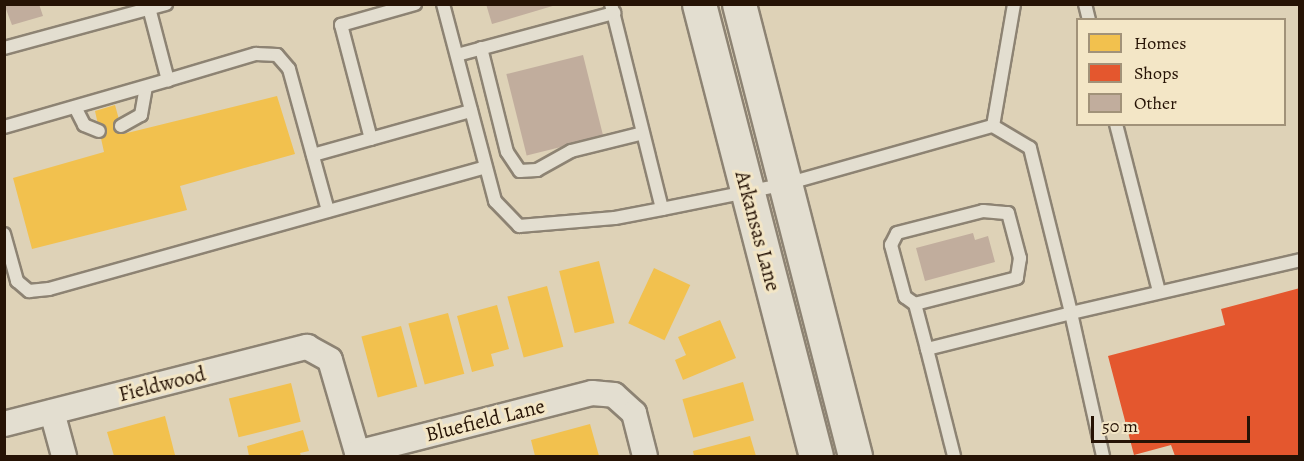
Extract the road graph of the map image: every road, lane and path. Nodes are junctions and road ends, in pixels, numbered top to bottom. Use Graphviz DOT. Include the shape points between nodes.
graph roads {
  1 [pos="165,4"];
  2 [pos="415,4"];
  3 [pos="443,4"];
  4 [pos="699,4"];
  5 [pos="739,4"];
  6 [pos="1014,4"];
  7 [pos="149,7"];
  8 [pos="612,9"];
  9 [pos="4,48"];
  10 [pos="481,48"];
  11 [pos="457,55"];
  12 [pos="168,80"];
  13 [pos="146,87"];
  14 [pos="75,107"];
  15 [pos="471,111"];
  16 [pos="121,126"];
  17 [pos="993,126"];
  18 [pos="1117,126"];
  19 [pos="4,127"];
  20 [pos="99,131"];
  21 [pos="643,133"];
  22 [pos="371,139"];
  23 [pos="313,155"];
  24 [pos="485,167"];
  25 [pos="786,184"];
  26 [pos="748,193"];
  27 [pos="662,209"];
  28 [pos="328,211"];
  29 [pos="4,234"];
  30 [pos="1299,260"];
  31 [pos="1159,292"];
  32 [pos="915,304"];
  33 [pos="1071,313"];
  34 [pos="927,349"];
  35 [pos="52,412"];
  36 [pos="4,424"];
  37 [pos="357,455"];
  38 [pos="64,456"];
  39 [pos="645,456"];
  40 [pos="816,456"];
  41 [pos="855,456"];
  42 [pos="954,456"];
  43 [pos="1103,456"];
  1 -- 7 [label="lane"];
  2 -- 22 [label="lane" via="340,25"];
  3 -- 11 [label="lane"];
  4 -- 26 [label="main road, Arkansas Lane"];
  5 -- 25 [label="main road, Arkansas Lane"];
  6 -- 17 [label="lane"];
  7 -- 9 [label="lane"];
  7 -- 12 [label="lane"];
  8 -- 10 [label="lane"];
  8 -- 21 [label="lane"];
  10 -- 11 [label="lane"];
  10 -- 21 [label="lane" via="507,152 520,171 537,170 571,151"];
  11 -- 15 [label="lane"];
  12 -- 13 [label="lane"];
  12 -- 23 [label="lane" via="256,54 277,55 289,69"];
  13 -- 14 [label="lane"];
  13 -- 16 [label="lane" via="141,115"];
  14 -- 19 [label="lane"];
  14 -- 20 [label="lane" via="84,125"];
  15 -- 22 [label="lane"];
  15 -- 24 [label="lane"];
  17 -- 25 [label="lane"];
  17 -- 33 [label="lane" via="1030,148"];
  18 -- 31 [label="lane"];
  21 -- 27 [label="lane"];
  22 -- 23 [label="lane"];
  23 -- 28 [label="lane"];
  24 -- 27 [label="lane" via="495,201 519,226 615,218"];
  24 -- 28 [label="lane"];
  25 -- 26 [label="lane"];
  25 -- 41 [label="main road, Arkansas Lane"];
  26 -- 27 [label="lane"];
  26 -- 40 [label="main road, Arkansas Lane"];
  28 -- 29 [label="lane" via="30,291 17,281"];
  30 -- 31 [label="lane"];
  31 -- 33 [label="lane"];
  32 -- 32 [label="lane" via="1017,278 1020,258 1008,213 983,211 897,233 891,245 893,255 905,297"];
  32 -- 34 [label="lane"];
  33 -- 34 [label="lane"];
  33 -- 43 [label="lane"];
  34 -- 42 [label="lane"];
  35 -- 36 [label="street, Fieldwood"];
  35 -- 37 [label="street, Fieldwood" via="307,347 330,360"];
  35 -- 38 [label="street"];
  37 -- 39 [label="street, Bluefield Lane" via="592,393 614,395 633,413"];
}
